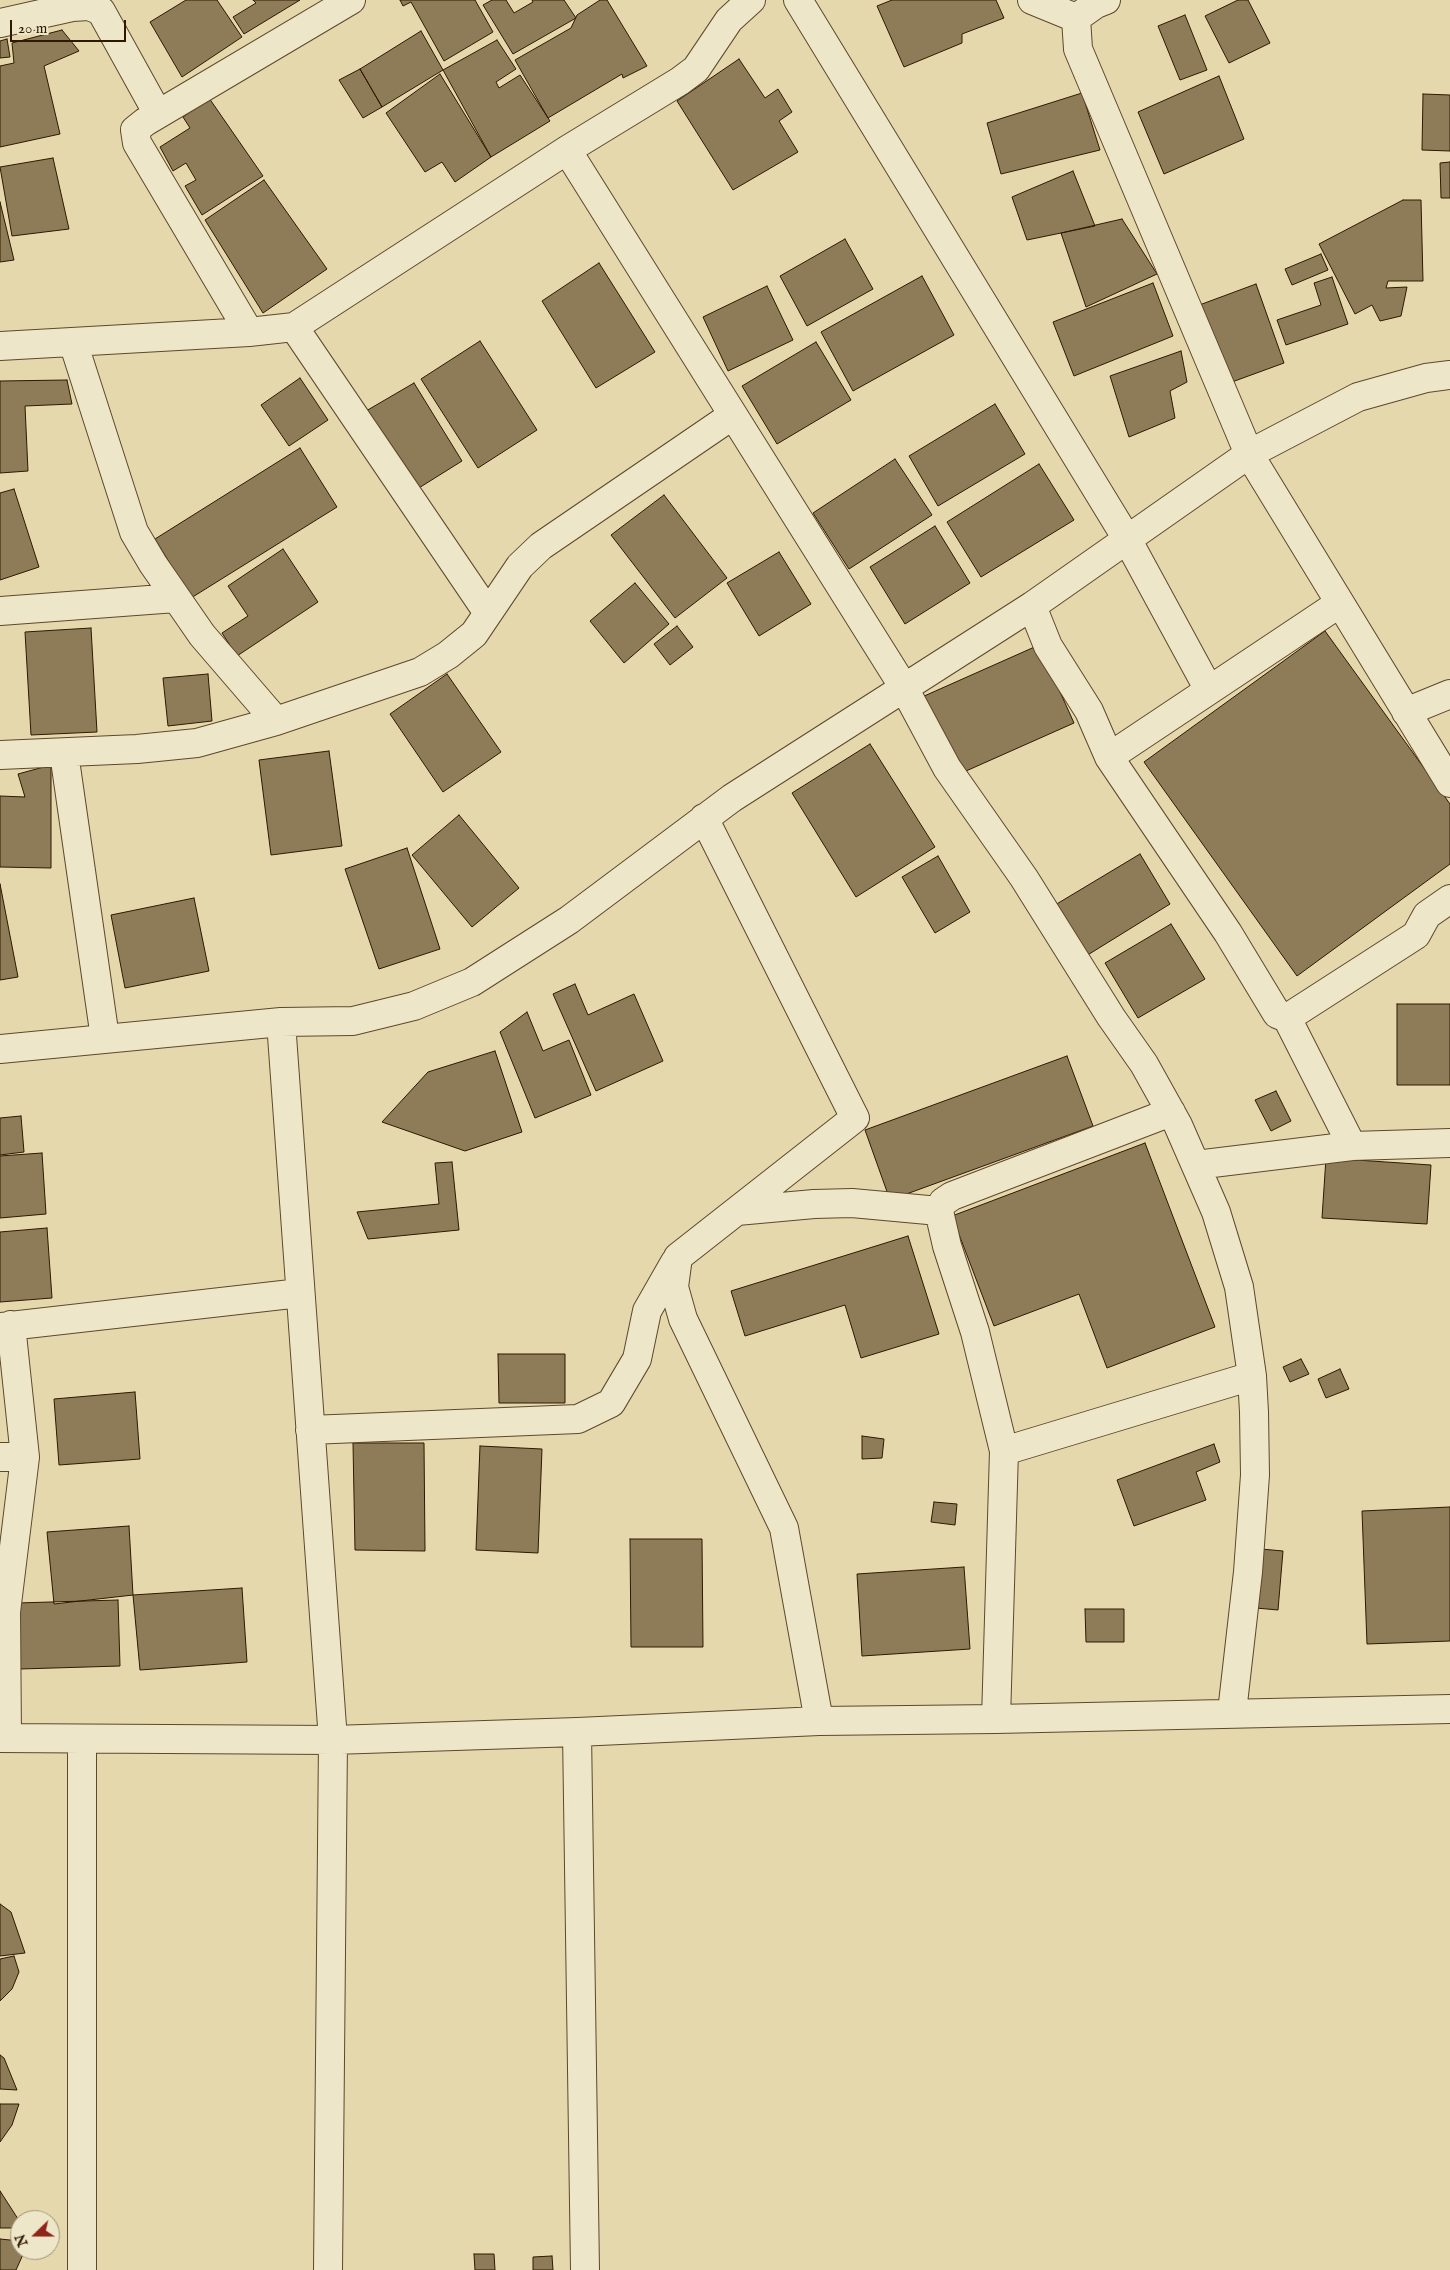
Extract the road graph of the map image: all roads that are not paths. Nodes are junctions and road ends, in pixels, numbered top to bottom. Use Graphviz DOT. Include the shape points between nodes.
graph roads {
  1 [pos="351,0"];
  2 [pos="751,0"];
  3 [pos="798,0"];
  4 [pos="1032,0"];
  5 [pos="1106,0"];
  6 [pos="1076,18"];
  7 [pos="0,23"];
  8 [pos="158,114"];
  9 [pos="568,150"];
  10 [pos="294,327"];
  11 [pos="249,332"];
  12 [pos="74,342"];
  13 [pos="0,346"];
  14 [pos="1450,375"];
  15 [pos="733,415"];
  16 [pos="1249,454"];
  17 [pos="1127,539"];
  18 [pos="176,598"];
  19 [pos="1340,603"];
  20 [pos="1032,606"];
  21 [pos="0,611"];
  22 [pos="488,613"];
  23 [pos="904,686"];
  24 [pos="1209,690"];
  25 [pos="1450,694"];
  26 [pos="1406,712"];
  27 [pos="276,721"];
  28 [pos="64,753"];
  29 [pos="0,755"];
  30 [pos="1109,757"];
  31 [pos="1450,784"];
  32 [pos="704,818"];
  33 [pos="1450,899"];
  34 [pos="1287,1018"];
  35 [pos="281,1022"];
  36 [pos="105,1038"];
  37 [pos="0,1050"];
  38 [pos="1171,1112"];
  39 [pos="1450,1143"];
  40 [pos="1352,1146"];
  41 [pos="1196,1166"];
  42 [pos="737,1211"];
  43 [pos="939,1211"];
  44 [pos="678,1258"];
  45 [pos="300,1293"];
  46 [pos="5,1326"];
  47 [pos="1252,1376"];
  48 [pos="310,1430"];
  49 [pos="1004,1451"];
  50 [pos="12,1457"];
  51 [pos="1450,1709"];
  52 [pos="1232,1712"];
  53 [pos="996,1720"];
  54 [pos="819,1721"];
  55 [pos="577,1732"];
  56 [pos="3,1738"];
  57 [pos="82,1739"];
  58 [pos="333,1740"];
  59 [pos="82,2270"];
  60 [pos="328,2270"];
  61 [pos="585,2270"];
  1 -- 8 [label="street"];
  2 -- 9 [label="street" via="730,20 696,69"];
  3 -- 17 [label="street"];
  4 -- 6 [label="street"];
  5 -- 6 [label="street"];
  6 -- 16 [label="street" via="1078,49"];
  7 -- 8 [label="street" via="72,7 89,6 101,11"];
  8 -- 11 [label="street" via="135,130 137,143"];
  9 -- 10 [label="street"];
  9 -- 15 [label="street"];
  10 -- 11 [label="street"];
  10 -- 22 [label="street"];
  11 -- 12 [label="street"];
  12 -- 13 [label="street"];
  12 -- 18 [label="street" via="134,532"];
  14 -- 16 [label="street" via="1426,378 1358,397"];
  15 -- 22 [label="street" via="541,546 520,566"];
  15 -- 23 [label="street"];
  16 -- 17 [label="street"];
  16 -- 19 [label="street"];
  17 -- 20 [label="street"];
  17 -- 24 [label="street"];
  18 -- 21 [label="street"];
  18 -- 27 [label="street" via="218,656"];
  19 -- 24 [label="street"];
  19 -- 26 [label="street"];
  20 -- 23 [label="street"];
  20 -- 30 [label="street" via="1048,646 1089,711"];
  22 -- 27 [label="street" via="474,634 420,672"];
  23 -- 32 [label="street"];
  23 -- 38 [label="street" via="947,768 1024,878 1144,1064"];
  24 -- 30 [label="street"];
  25 -- 26 [label="street"];
  26 -- 31 [label="street"];
  27 -- 28 [label="street" via="197,743"];
  28 -- 29 [label="street"];
  28 -- 36 [label="street"];
  30 -- 34 [label="street" via="1217,916 1278,1014"];
  32 -- 35 [label="street" via="569,920 472,982 414,1006 354,1021"];
  32 -- 42 [label="street" via="855,1118"];
  33 -- 34 [label="street" via="1428,915 1416,935"];
  34 -- 40 [label="street"];
  35 -- 36 [label="street"];
  35 -- 45 [label="street"];
  36 -- 37 [label="street"];
  38 -- 41 [label="street"];
  38 -- 43 [label="street" via="952,1196 943,1202"];
  39 -- 40 [label="street"];
  40 -- 41 [label="street"];
  41 -- 47 [label="street" via="1216,1212 1239,1287"];
  42 -- 43 [label="street" via="852,1203"];
  42 -- 44 [label="street"];
  43 -- 49 [label="street" via="947,1246 976,1332"];
  44 -- 48 [label="street" via="647,1310 637,1359 611,1403 578,1419"];
  44 -- 54 [label="street" via="674,1287 683,1319 784,1528"];
  45 -- 46 [label="street"];
  45 -- 48 [label="street"];
  46 -- 50 [label="street"];
  47 -- 49 [label="street"];
  47 -- 52 [label="street" via="1255,1475"];
  48 -- 58 [label="street"];
  49 -- 53 [label="street"];
  50 -- 56 [label="street"];
  51 -- 52 [label="street"];
  52 -- 53 [label="street"];
  53 -- 54 [label="street"];
  54 -- 55 [label="street"];
  55 -- 58 [label="street"];
  55 -- 61 [label="street"];
  56 -- 57 [label="street"];
  57 -- 58 [label="street"];
  57 -- 59 [label="street"];
  58 -- 60 [label="street"];
}
